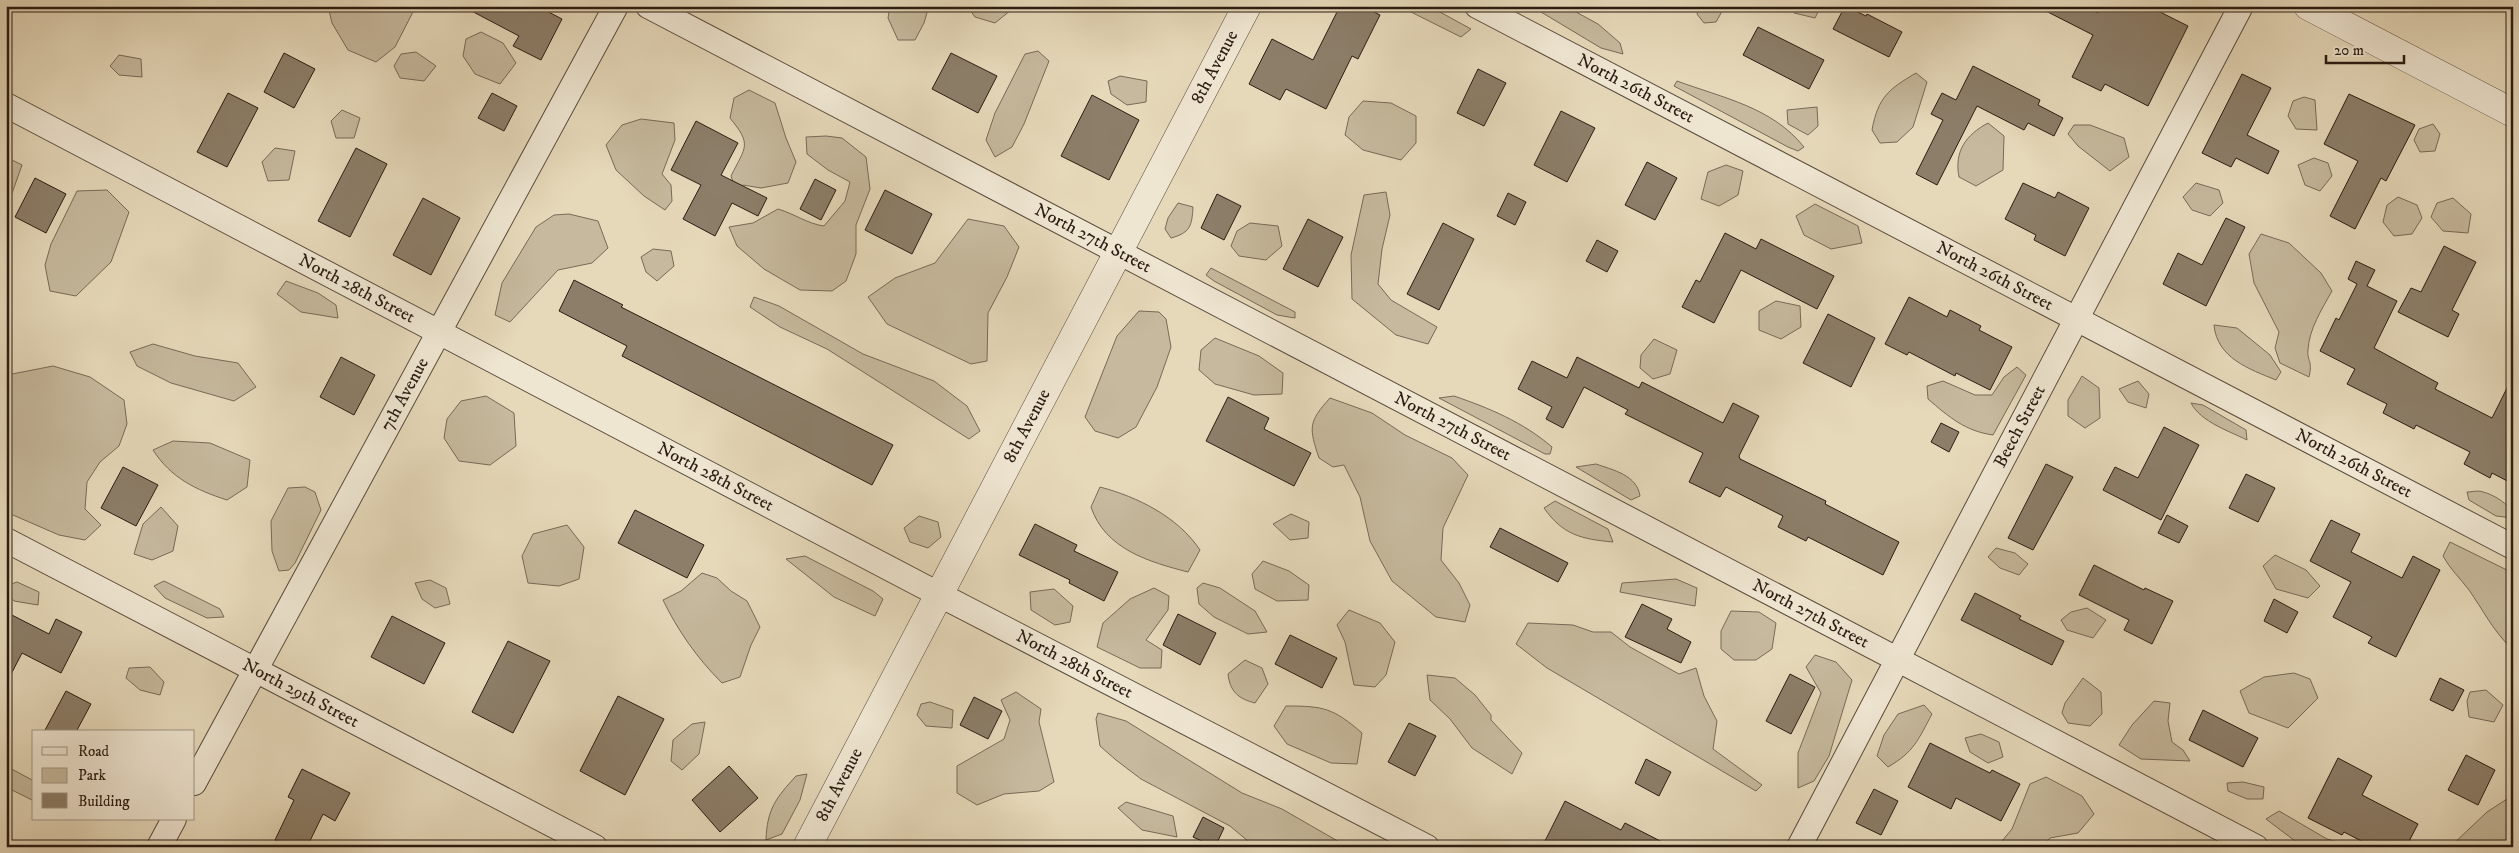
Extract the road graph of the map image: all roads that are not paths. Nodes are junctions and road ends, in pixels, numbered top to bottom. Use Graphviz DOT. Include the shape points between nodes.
graph roads {
  1 [pos="616,6"];
  2 [pos="648,6"];
  3 [pos="1247,6"];
  4 [pos="1477,6"];
  5 [pos="2241,6"];
  6 [pos="2308,6"];
  7 [pos="6,105"];
  8 [pos="2513,113"];
  9 [pos="1118,252"];
  10 [pos="2077,318"];
  11 [pos="440,331"];
  12 [pos="6,540"];
  13 [pos="2513,546"];
  14 [pos="940,595"];
  15 [pos="1898,658"];
  16 [pos="255,671"];
  17 [pos="195,781"];
  18 [pos="173,820"];
  19 [pos="159,847"];
  20 [pos="595,847"];
  21 [pos="807,847"];
  22 [pos="1427,847"];
  23 [pos="1799,847"];
  24 [pos="2256,847"];
  1 -- 11 [label="street, 7th Avenue"];
  2 -- 9 [label="street, North 27th Street"];
  3 -- 9 [label="street, 8th Avenue"];
  4 -- 10 [label="street, North 26th Street"];
  5 -- 10 [label="street, Beech Street"];
  6 -- 8 [label="street"];
  7 -- 11 [label="street, North 28th Street"];
  9 -- 14 [label="street, 8th Avenue"];
  9 -- 15 [label="street, North 27th Street"];
  10 -- 13 [label="street, North 26th Street"];
  10 -- 15 [label="street, Beech Street"];
  11 -- 14 [label="street, North 28th Street"];
  11 -- 16 [label="street, 7th Avenue"];
  12 -- 16 [label="street, North 29th Street"];
  14 -- 21 [label="street, 8th Avenue"];
  14 -- 22 [label="street, North 28th Street"];
  15 -- 23 [label="street, Beech Street"];
  15 -- 24 [label="street, North 27th Street"];
  16 -- 17 [label="street, 7th Avenue"];
  16 -- 20 [label="street, North 29th Street"];
  18 -- 19 [label="street"];
}
